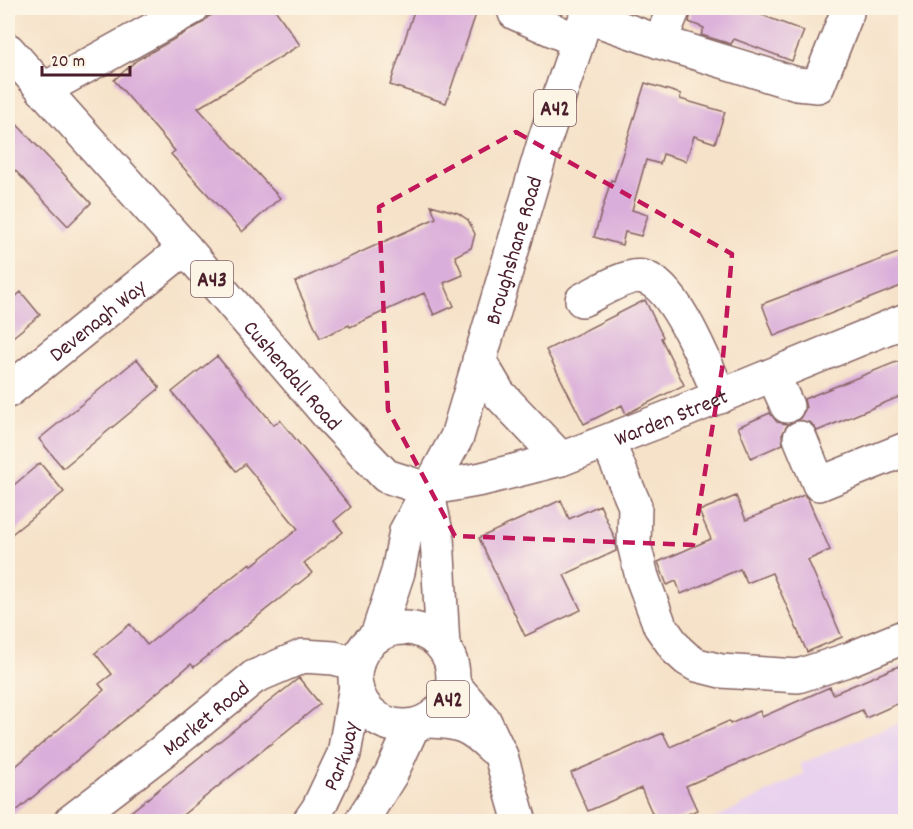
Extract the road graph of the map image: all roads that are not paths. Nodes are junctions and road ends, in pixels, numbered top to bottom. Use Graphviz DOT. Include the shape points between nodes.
graph roads {
  1 [pos="192,8"];
  2 [pos="674,8"];
  3 [pos="515,13"];
  4 [pos="847,13"];
  5 [pos="584,22"];
  6 [pos="660,42"];
  7 [pos="8,50"];
  8 [pos="44,90"];
  9 [pos="185,248"];
  10 [pos="582,300"];
  11 [pos="906,320"];
  12 [pos="479,360"];
  13 [pos="772,375"];
  14 [pos="8,391"];
  15 [pos="720,397"];
  16 [pos="787,406"];
  17 [pos="800,438"];
  18 [pos="608,442"];
  19 [pos="906,450"];
  20 [pos="561,459"];
  21 [pos="427,489"];
  22 [pos="377,636"];
  23 [pos="906,636"];
  24 [pos="443,646"];
  25 [pos="356,675"];
  26 [pos="453,684"];
  27 [pos="420,723"];
  28 [pos="501,756"];
  29 [pos="70,822"];
  30 [pos="309,822"];
  31 [pos="360,822"];
  32 [pos="520,822"];
  1 -- 8 [label="street"];
  2 -- 6 [label="street"];
  3 -- 5 [label="street"];
  4 -- 6 [label="street" via="818,86 797,84"];
  5 -- 6 [label="street"];
  5 -- 12 [label="street, Broughshane Road / A42"];
  7 -- 8 [label="street, Cushendall Road / A43"];
  8 -- 9 [label="street, Cushendall Road / A43"];
  9 -- 14 [label="street, Devenagh Way"];
  9 -- 21 [label="street, Cushendall Road / A43" via="329,416 386,476"];
  10 -- 15 [label="street" via="625,279 643,277 662,289 681,313"];
  11 -- 13 [label="street, Warden Street"];
  12 -- 20 [label="street" via="499,394"];
  12 -- 21 [label="street, Broughshane Road / A42" via="457,437"];
  13 -- 15 [label="street, Warden Street"];
  13 -- 16 [label="street"];
  15 -- 18 [label="street, Warden Street"];
  17 -- 19 [label="street" via="819,484"];
  18 -- 20 [label="street, Warden Street"];
  18 -- 23 [label="street" via="635,506 634,544 649,597 667,638 687,659 721,671 798,676"];
  20 -- 21 [label="street, Warden Street"];
  21 -- 22 [label="street, Broughshane Road / A42" via="406,531 398,572"];
  21 -- 24 [label="street, A42" via="436,537"];
  22 -- 24 [label="street" via="390,630 420,630"];
  22 -- 25 [label="street, A42" via="366,646"];
  24 -- 26 [label="street, A42" via="450,657"];
  25 -- 27 [label="street, A42" via="361,700 370,713 397,726"];
  25 -- 29 [label="street, Market Road" via="334,658 303,656 254,677"];
  25 -- 30 [label="street, Parkway / A42" via="344,754"];
  26 -- 27 [label="street, A42" via="440,711"];
  26 -- 28 [label="street" via="484,720"];
  27 -- 28 [label="street" via="454,722 476,731"];
  27 -- 31 [label="street, Parkway / A42"];
  28 -- 32 [label="street"];
}
